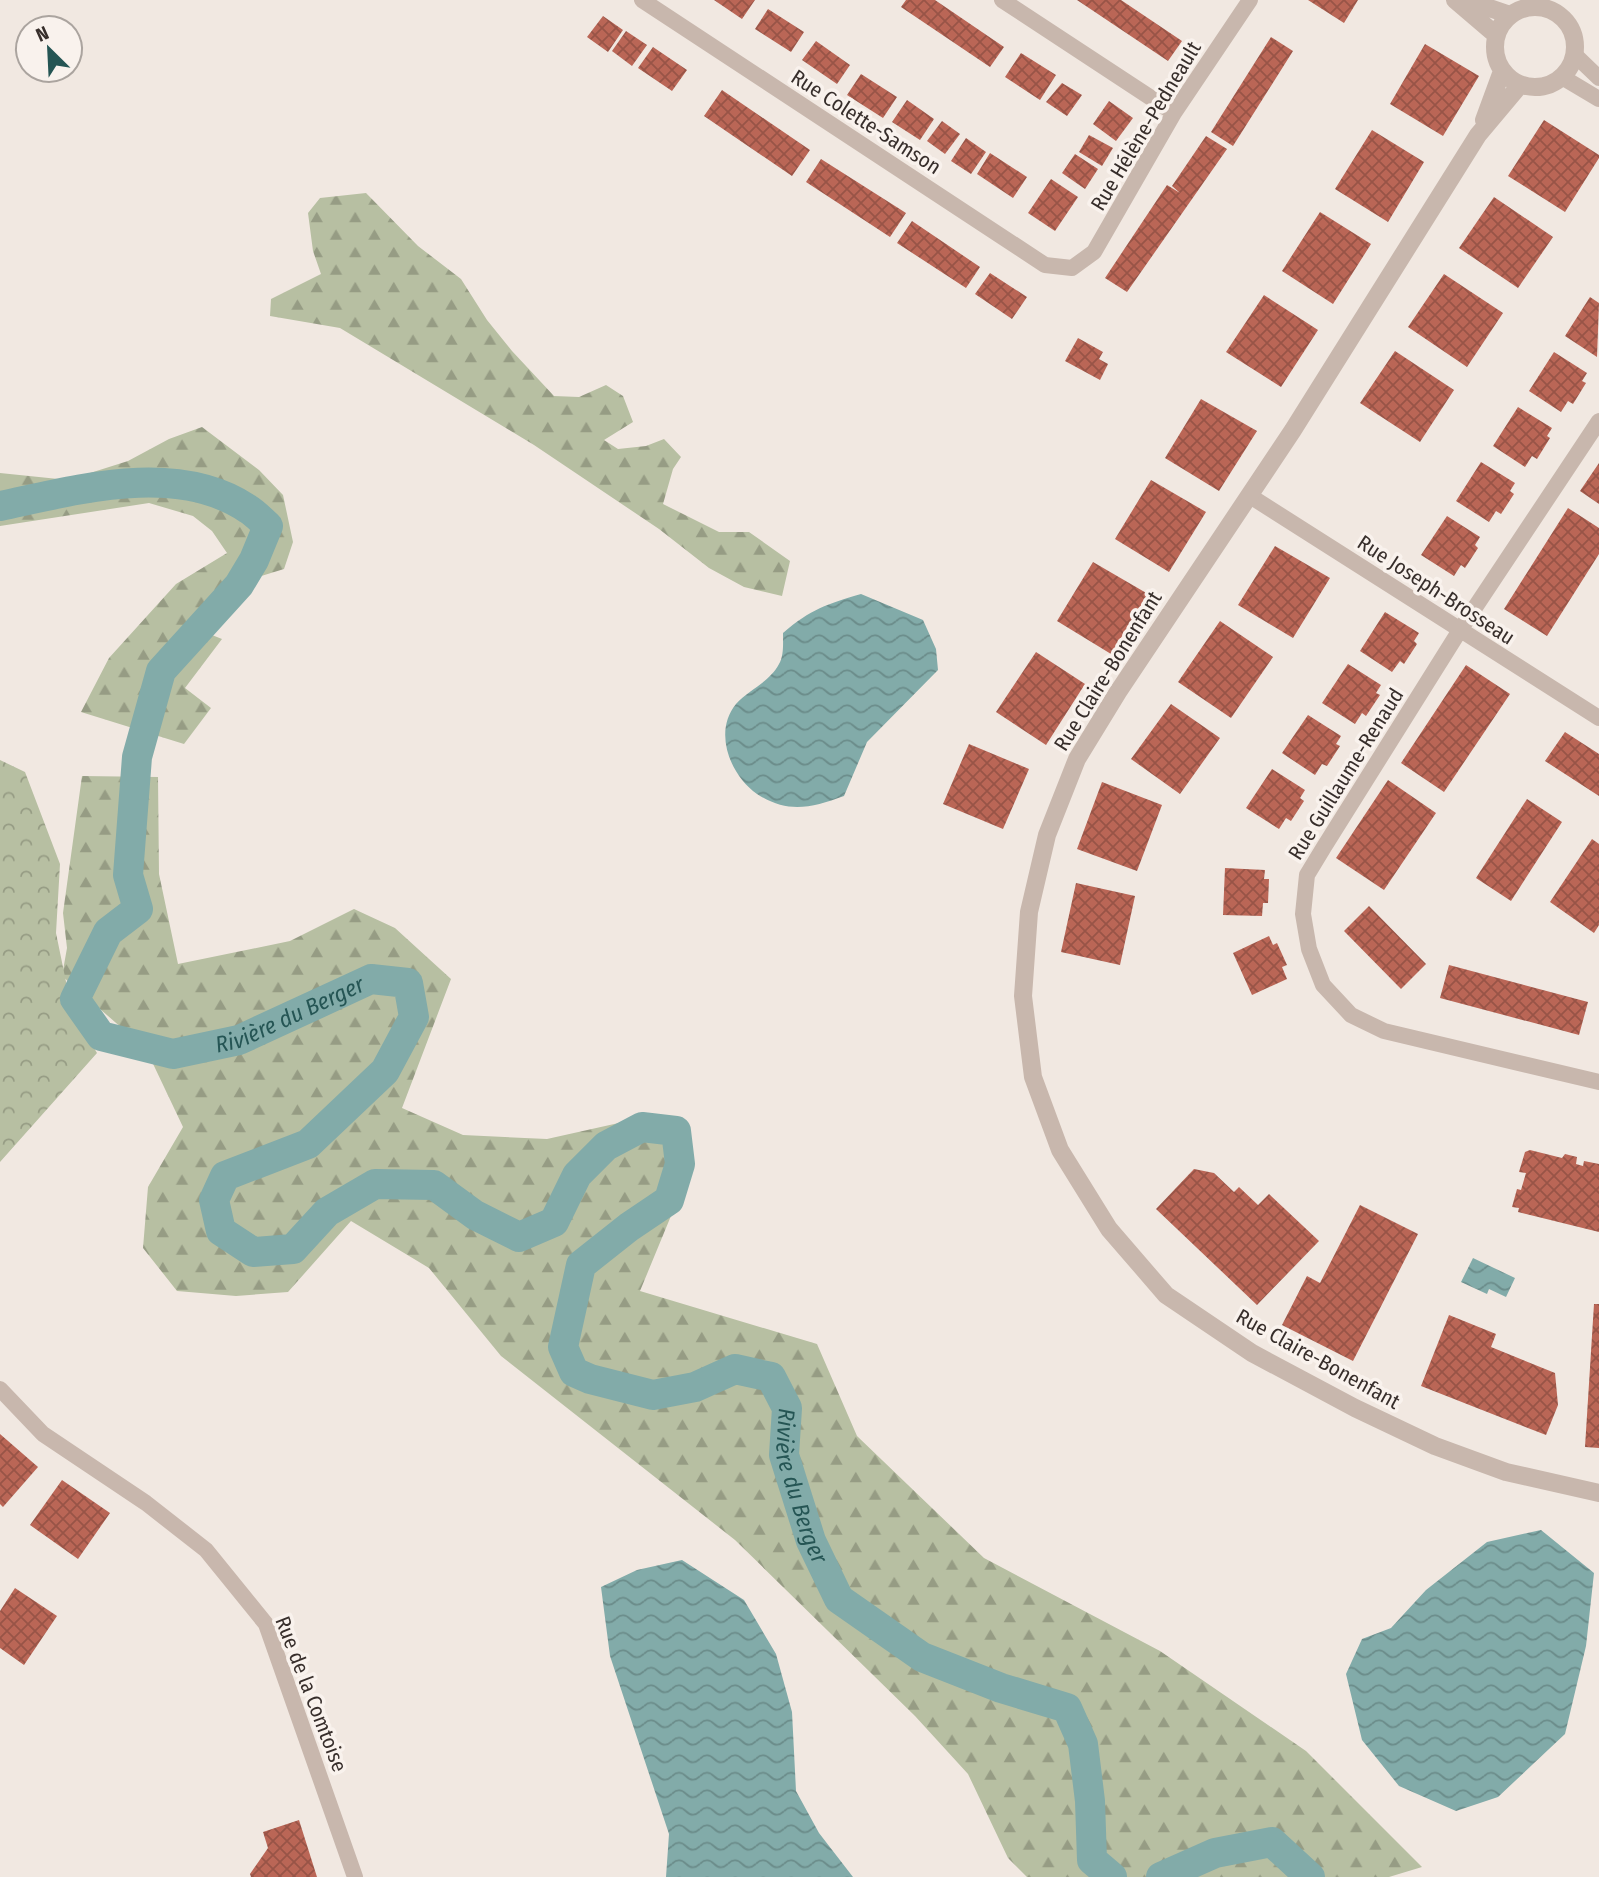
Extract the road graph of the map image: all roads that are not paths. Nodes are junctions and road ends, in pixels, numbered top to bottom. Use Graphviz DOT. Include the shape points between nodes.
graph roads {
  1 [pos="644,0"];
  2 [pos="1002,0"];
  3 [pos="1250,0"];
  4 [pos="1455,0"];
  5 [pos="1466,0"];
  6 [pos="1510,15"];
  7 [pos="1496,35"];
  8 [pos="1574,54"];
  9 [pos="1502,71"];
  10 [pos="1562,77"];
  11 [pos="1599,78"];
  12 [pos="1520,85"];
  13 [pos="1599,99"];
  14 [pos="1174,113"];
  15 [pos="1478,135"];
  16 [pos="1072,268"];
  17 [pos="1599,421"];
  18 [pos="1250,496"];
  19 [pos="1460,630"];
  20 [pos="1599,718"];
  21 [pos="1599,1082"];
  22 [pos="0,1388"];
  23 [pos="1599,1493"];
  24 [pos="355,1877"];
  1 -- 16 [label="street, Rue Colette-Samson" via="1045,265"];
  2 -- 14 [label="street"];
  3 -- 14 [label="street, Rue Hélène-Pedneault"];
  4 -- 7 [label="street"];
  5 -- 6 [label="street"];
  6 -- 7 [label="street"];
  6 -- 8 [label="street" via="1540,7 1555,13 1567,23 1574,38"];
  7 -- 9 [label="street" via="1496,60"];
  8 -- 10 [label="street"];
  8 -- 11 [label="street"];
  9 -- 12 [label="street"];
  9 -- 15 [label="street, Rue Claire-Bonenfant"];
  10 -- 12 [label="street" via="1542,87"];
  10 -- 13 [label="street"];
  12 -- 15 [label="street, Rue Claire-Bonenfant"];
  14 -- 16 [label="street, Rue Hélène-Pedneault" via="1094,253"];
  15 -- 18 [label="street, Rue Claire-Bonenfant"];
  17 -- 19 [label="street, Rue Guillaume-Renaud"];
  18 -- 19 [label="street, Rue Joseph-Brosseau"];
  18 -- 23 [label="street, Rue Claire-Bonenfant" via="1077,759 1047,835 1029,912 1023,996 1037,1088 1060,1150 1109,1229 1166,1295 1252,1353 1435,1446 1506,1472"];
  19 -- 20 [label="street, Rue Joseph-Brosseau"];
  19 -- 21 [label="street, Rue Guillaume-Renaud" via="1307,875 1303,914 1309,949 1323,985 1341,1005 1384,1031"];
  22 -- 24 [label="street, Rue de la Comtoise" via="43,1434 146,1503 206,1550 266,1624"];
}
